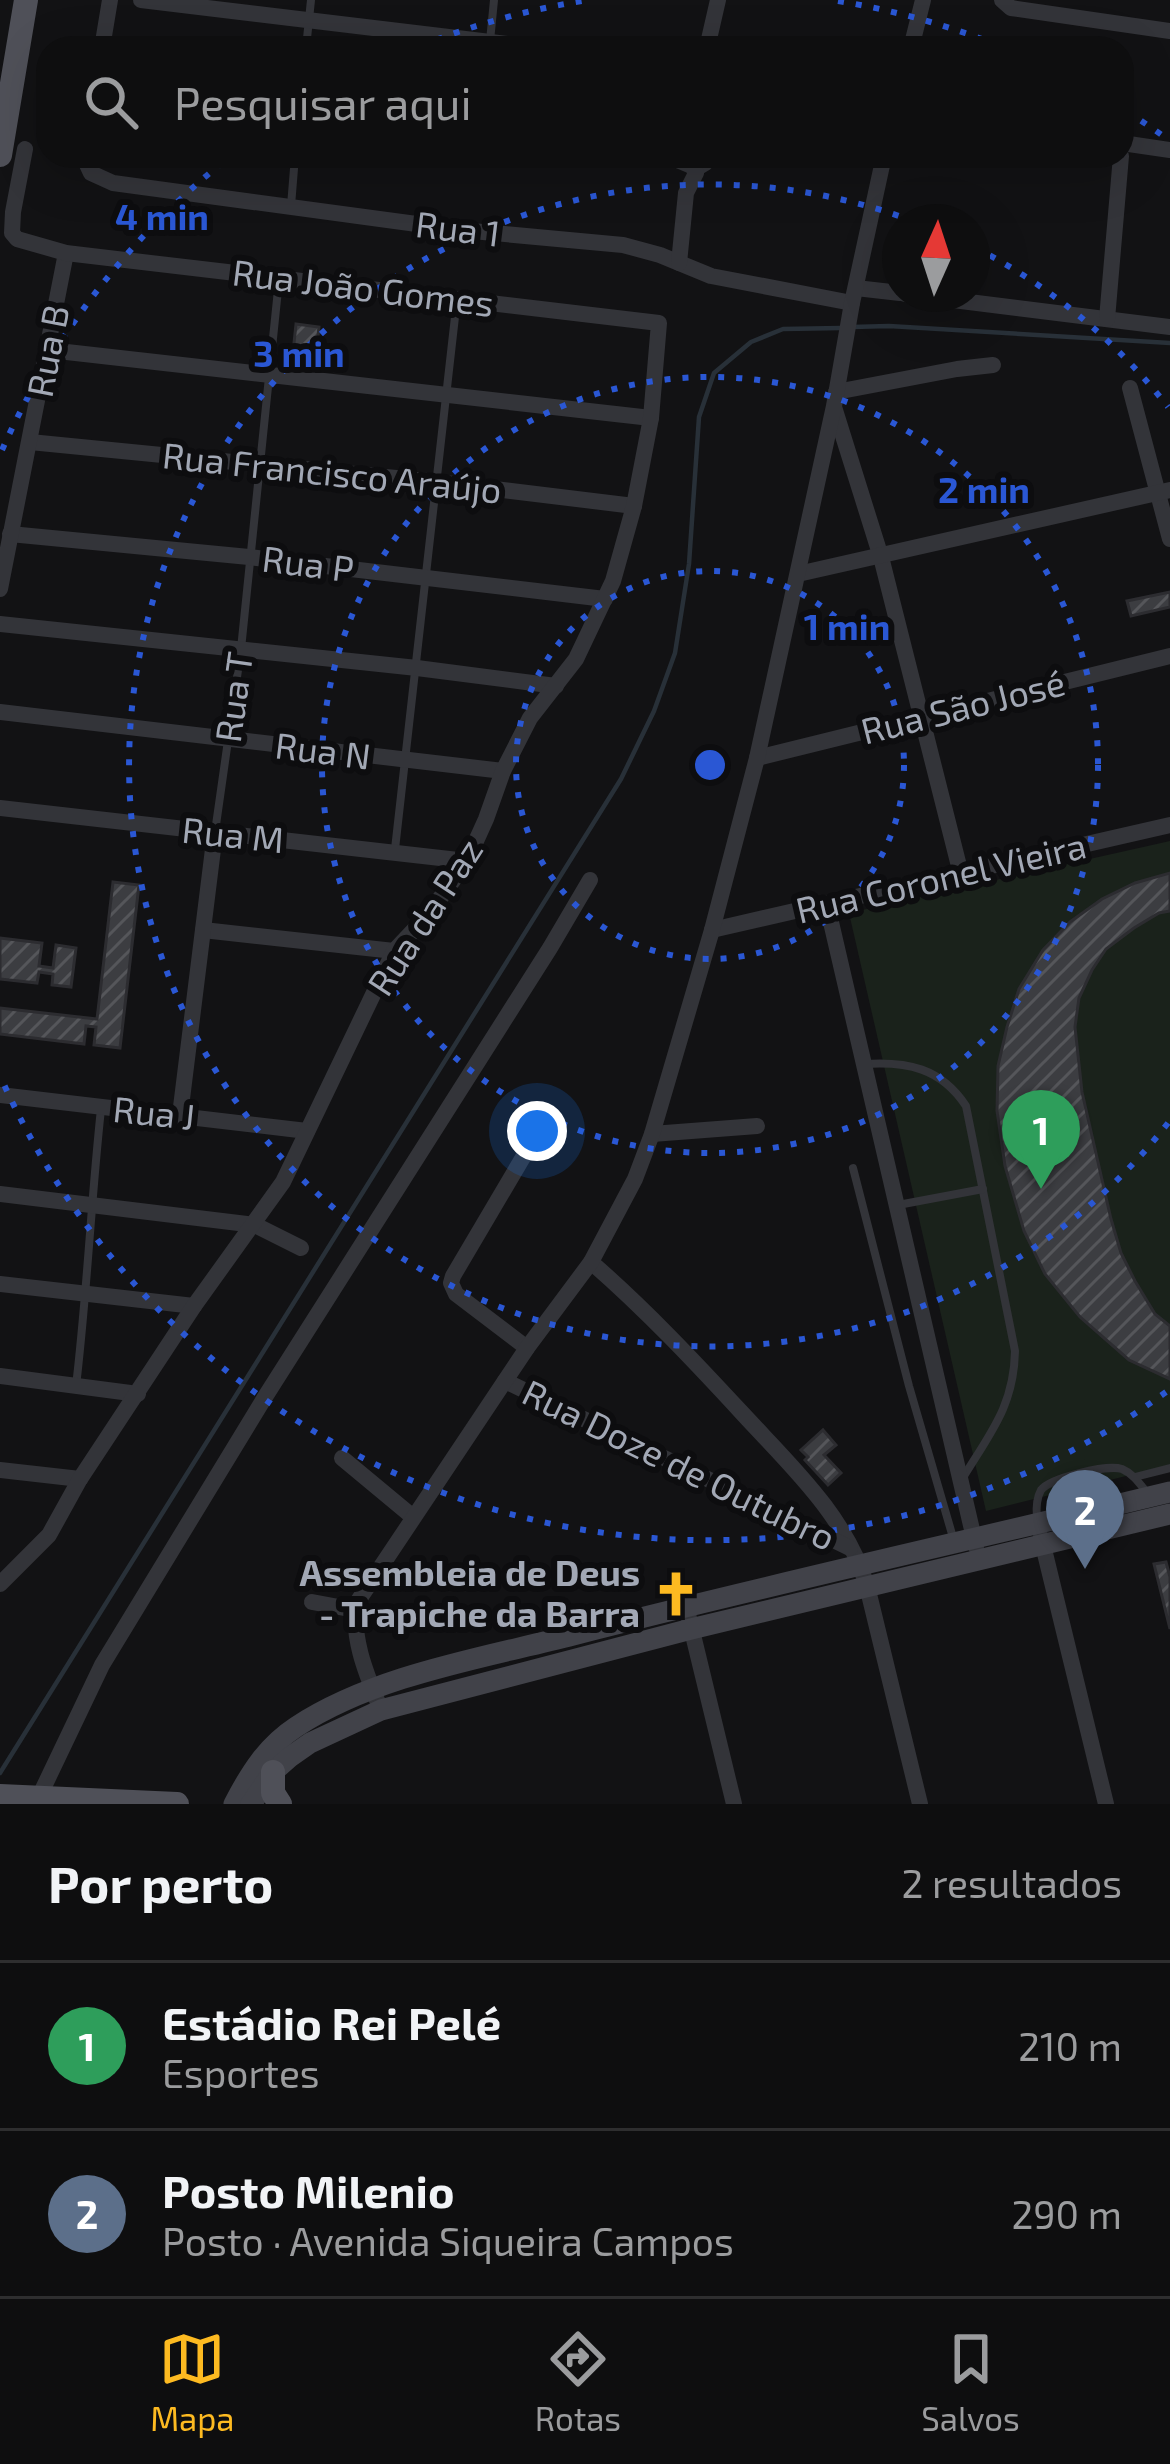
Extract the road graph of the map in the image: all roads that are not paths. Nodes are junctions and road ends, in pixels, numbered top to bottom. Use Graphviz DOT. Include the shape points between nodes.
graph roads {
  1 [pos="26,0"];
  2 [pos="110,0"];
  3 [pos="141,0"];
  4 [pos="311,0"];
  5 [pos="494,0"];
  6 [pos="718,0"];
  7 [pos="923,0"];
  8 [pos="1002,0"];
  9 [pos="1108,0"];
  10 [pos="1106,20"];
  11 [pos="309,22"];
  12 [pos="1170,31"];
  13 [pos="104,36"];
  14 [pos="307,36"];
  15 [pos="419,36"];
  16 [pos="490,36"];
  17 [pos="710,36"];
  18 [pos="913,36"];
  19 [pos="1134,148"];
  20 [pos="9,150"];
  21 [pos="1170,150"];
  22 [pos="88,168"];
  23 [pos="295,168"];
  24 [pos="693,168"];
  25 [pos="705,168"];
  26 [pos="881,168"];
  27 [pos="1120,168"];
  28 [pos="696,173"];
  29 [pos="290,207"];
  30 [pos="66,253"];
  31 [pos="679,262"];
  32 [pos="279,277"];
  33 [pos="882,296"];
  34 [pos="457,299"];
  35 [pos="853,299"];
  36 [pos="990,305"];
  37 [pos="1107,319"];
  38 [pos="659,323"];
  39 [pos="1170,327"];
  40 [pos="49,350"];
  41 [pos="993,365"];
  42 [pos="268,374"];
  43 [pos="1130,388"];
  44 [pos="447,394"];
  45 [pos="835,399"];
  46 [pos="651,418"];
  47 [pos="30,442"];
  48 [pos="260,466"];
  49 [pos="437,482"];
  50 [pos="1164,491"];
  51 [pos="634,506"];
  52 [pos="10,534"];
  53 [pos="1170,539"];
  54 [pos="249,557"];
  55 [pos="880,557"];
  56 [pos="798,574"];
  57 [pos="426,579"];
  58 [pos="0,589"];
  59 [pos="605,599"];
  60 [pos="0,624"];
  61 [pos="241,649"];
  62 [pos="1170,656"];
  63 [pos="417,668"];
  64 [pos="556,686"];
  65 [pos="0,712"];
  66 [pos="919,717"];
  67 [pos="228,740"];
  68 [pos="757,758"];
  69 [pos="404,761"];
  70 [pos="503,771"];
  71 [pos="0,808"];
  72 [pos="1170,825"];
  73 [pos="215,833"];
  74 [pos="394,851"];
  75 [pos="466,860"];
  76 [pos="961,874"];
  77 [pos="590,880"];
  78 [pos="826,905"];
  79 [pos="203,930"];
  80 [pos="712,930"];
  81 [pos="394,951"];
  82 [pos="864,1064"];
  83 [pos="0,1095"];
  84 [pos="101,1108"];
  85 [pos="180,1115"];
  86 [pos="757,1126"];
  87 [pos="307,1131"];
  88 [pos="652,1134"];
  89 [pos="535,1137"];
  90 [pos="853,1168"];
  91 [pos="983,1189"];
  92 [pos="0,1194"];
  93 [pos="91,1205"];
  94 [pos="898,1205"];
  95 [pos="255,1225"];
  96 [pos="301,1249"];
  97 [pos="591,1262"];
  98 [pos="0,1284"];
  99 [pos="87,1293"];
  100 [pos="194,1306"];
  101 [pos="527,1348"];
  102 [pos="0,1376"];
  103 [pos="505,1381"];
  104 [pos="76,1386"];
  105 [pos="138,1394"];
  106 [pos="341,1458"];
  107 [pos="1170,1468"];
  108 [pos="0,1470"];
  109 [pos="1135,1477"];
  110 [pos="80,1479"];
  111 [pos="960,1482"];
  112 [pos="1146,1503"];
  113 [pos="407,1512"];
  114 [pos="1170,1514"];
  115 [pos="1040,1535"];
  116 [pos="970,1547"];
  117 [pos="856,1556"];
  118 [pos="0,1562"];
  119 [pos="21,1565"];
  120 [pos="0,1584"];
  121 [pos="867,1586"];
  122 [pos="312,1603"];
  123 [pos="686,1606"];
  124 [pos="355,1610"];
  125 [pos="691,1629"];
  126 [pos="377,1699"];
  127 [pos="273,1772"];
  128 [pos="20,1797"];
  129 [pos="94,1802"];
  130 [pos="177,1804"];
  131 [pos="234,1804"];
  132 [pos="251,1804"];
  133 [pos="280,1804"];
  134 [pos="734,1804"];
  135 [pos="920,1804"];
  136 [pos="1106,1804"];
  1 -- 20 [label="main road"];
  2 -- 13 [label="street"];
  3 -- 11 [label="street"];
  4 -- 11 [label="lane"];
  5 -- 16 [label="lane"];
  6 -- 17 [label="street"];
  7 -- 18 [label="street"];
  8 -- 10 [label="street" via="1011,8"];
  9 -- 10 [label="street"];
  10 -- 12 [label="street"];
  11 -- 14 [label="lane"];
  11 -- 15 [label="street"];
  19 -- 21 [label="street"];
  20 -- 30 [label="street, Rua João Gomes" via="17,239"];
  22 -- 29 [label="street, Rua 1" via="112,183"];
  23 -- 29 [label="lane"];
  24 -- 28 [label="street"];
  25 -- 28 [label="lane"];
  26 -- 35 [label="street"];
  27 -- 37 [label="street"];
  28 -- 31 [label="street"];
  29 -- 31 [label="street, Rua 1" via="623,245"];
  30 -- 32 [label="street, Rua João Gomes"];
  30 -- 40 [label="street, Rua B"];
  31 -- 35 [label="street, Rua 1" via="711,276"];
  32 -- 34 [label="street, Rua João Gomes"];
  32 -- 42 [label="lane, Rua T"];
  33 -- 35 [label="street, Rua 1"];
  34 -- 38 [label="street, Rua João Gomes"];
  34 -- 44 [label="lane"];
  35 -- 45 [label="street"];
  36 -- 37 [label="street, Rua 1"];
  37 -- 39 [label="street, Rua 1"];
  38 -- 46 [label="street, Rua da Paz"];
  40 -- 42 [label="street"];
  40 -- 47 [label="street, Rua B"];
  41 -- 45 [label="street"];
  42 -- 44 [label="street"];
  42 -- 48 [label="lane, Rua T"];
  43 -- 50 [label="street"];
  44 -- 46 [label="street"];
  44 -- 49 [label="lane"];
  45 -- 55 [label="street"];
  45 -- 56 [label="street"];
  46 -- 51 [label="street, Rua da Paz"];
  47 -- 48 [label="street, Rua Francisco Araújo"];
  47 -- 52 [label="street, Rua B"];
  48 -- 49 [label="street, Rua Francisco Araújo"];
  48 -- 54 [label="lane, Rua T"];
  49 -- 51 [label="street, Rua Francisco Araújo"];
  49 -- 57 [label="lane"];
  50 -- 53 [label="street"];
  50 -- 55 [label="street"];
  51 -- 59 [label="street, Rua da Paz"];
  52 -- 54 [label="street, Rua P"];
  52 -- 58 [label="street, Rua B"];
  54 -- 57 [label="street, Rua P"];
  54 -- 61 [label="lane, Rua T"];
  55 -- 56 [label="street"];
  55 -- 66 [label="street"];
  56 -- 68 [label="street"];
  57 -- 59 [label="street, Rua P"];
  57 -- 63 [label="lane"];
  59 -- 64 [label="street, Rua da Paz"];
  60 -- 61 [label="street"];
  61 -- 63 [label="street"];
  61 -- 67 [label="lane, Rua T"];
  62 -- 66 [label="street, Rua São José"];
  63 -- 64 [label="street"];
  63 -- 69 [label="lane"];
  64 -- 70 [label="street, Rua da Paz"];
  65 -- 67 [label="street, Rua N"];
  66 -- 68 [label="street, Rua São José"];
  66 -- 76 [label="street"];
  67 -- 69 [label="street, Rua N"];
  67 -- 73 [label="lane, Rua T"];
  68 -- 80 [label="street"];
  69 -- 70 [label="street, Rua N"];
  69 -- 74 [label="lane"];
  70 -- 75 [label="street, Rua da Paz"];
  71 -- 73 [label="street, Rua M"];
  72 -- 76 [label="street, Rua Coronel Vieira"];
  73 -- 74 [label="street, Rua M"];
  73 -- 79 [label="street, Rua T"];
  74 -- 75 [label="street, Rua M"];
  75 -- 81 [label="street, Rua da Paz"];
  76 -- 78 [label="street, Rua Coronel Vieira"];
  77 -- 128 [label="street"];
  78 -- 80 [label="street, Rua Coronel Vieira"];
  78 -- 82 [label="street"];
  79 -- 81 [label="street"];
  79 -- 85 [label="street, Rua T"];
  80 -- 88 [label="street"];
  81 -- 87 [label="street, Rua da Paz"];
  82 -- 91 [label="lane" via="898,1062 953,1086 966,1106"];
  82 -- 94 [label="street"];
  83 -- 84 [label="street, Rua J"];
  84 -- 85 [label="street, Rua J"];
  84 -- 93 [label="lane"];
  85 -- 87 [label="street, Rua J"];
  86 -- 88 [label="street"];
  87 -- 95 [label="street, Rua da Paz"];
  88 -- 97 [label="street"];
  89 -- 101 [label="street" via="451,1283"];
  90 -- 116 [label="lane" via="909,1386"];
  91 -- 94 [label="lane"];
  91 -- 111 [label="lane" via="1014,1377 1005,1409"];
  92 -- 93 [label="street"];
  93 -- 95 [label="street"];
  93 -- 99 [label="lane"];
  94 -- 111 [label="street"];
  95 -- 96 [label="street"];
  95 -- 100 [label="street, Rua da Paz"];
  97 -- 101 [label="street"];
  97 -- 117 [label="street" via="644,1307 817,1494"];
  98 -- 99 [label="street"];
  99 -- 100 [label="street"];
  99 -- 104 [label="lane"];
  100 -- 105 [label="street, Rua da Paz"];
  101 -- 103 [label="street"];
  102 -- 104 [label="street"];
  103 -- 113 [label="street"];
  103 -- 117 [label="street, Rua Doze de Outubro"];
  104 -- 105 [label="street"];
  105 -- 110 [label="street, Rua da Paz"];
  106 -- 113 [label="street"];
  107 -- 109 [label="lane"];
  108 -- 110 [label="street"];
  109 -- 112 [label="lane"];
  109 -- 115 [label="lane" via="1111,1468 1046,1484 1036,1505"];
  110 -- 119 [label="street, Rua da Paz" via="49,1535"];
  111 -- 116 [label="street"];
  112 -- 114 [label="main road"];
  112 -- 115 [label="main road"];
  113 -- 124 [label="street"];
  115 -- 116 [label="main road"];
  115 -- 136 [label="street"];
  116 -- 117 [label="main road"];
  116 -- 121 [label="main road"];
  117 -- 121 [label="street"];
  117 -- 123 [label="main road"];
  118 -- 119 [label="street"];
  119 -- 120 [label="street, Rua da Paz"];
  121 -- 125 [label="main road"];
  121 -- 135 [label="street"];
  122 -- 124 [label="street"];
  123 -- 125 [label="street"];
  123 -- 126 [label="main road"];
  124 -- 126 [label="street"];
  125 -- 126 [label="main road"];
  125 -- 134 [label="street"];
  126 -- 127 [label="main road"];
  126 -- 131 [label="main road" via="279,1739"];
  127 -- 132 [label="main road"];
  127 -- 133 [label="main road"];
  128 -- 129 [label="main road"];
  129 -- 130 [label="main road"];
}
